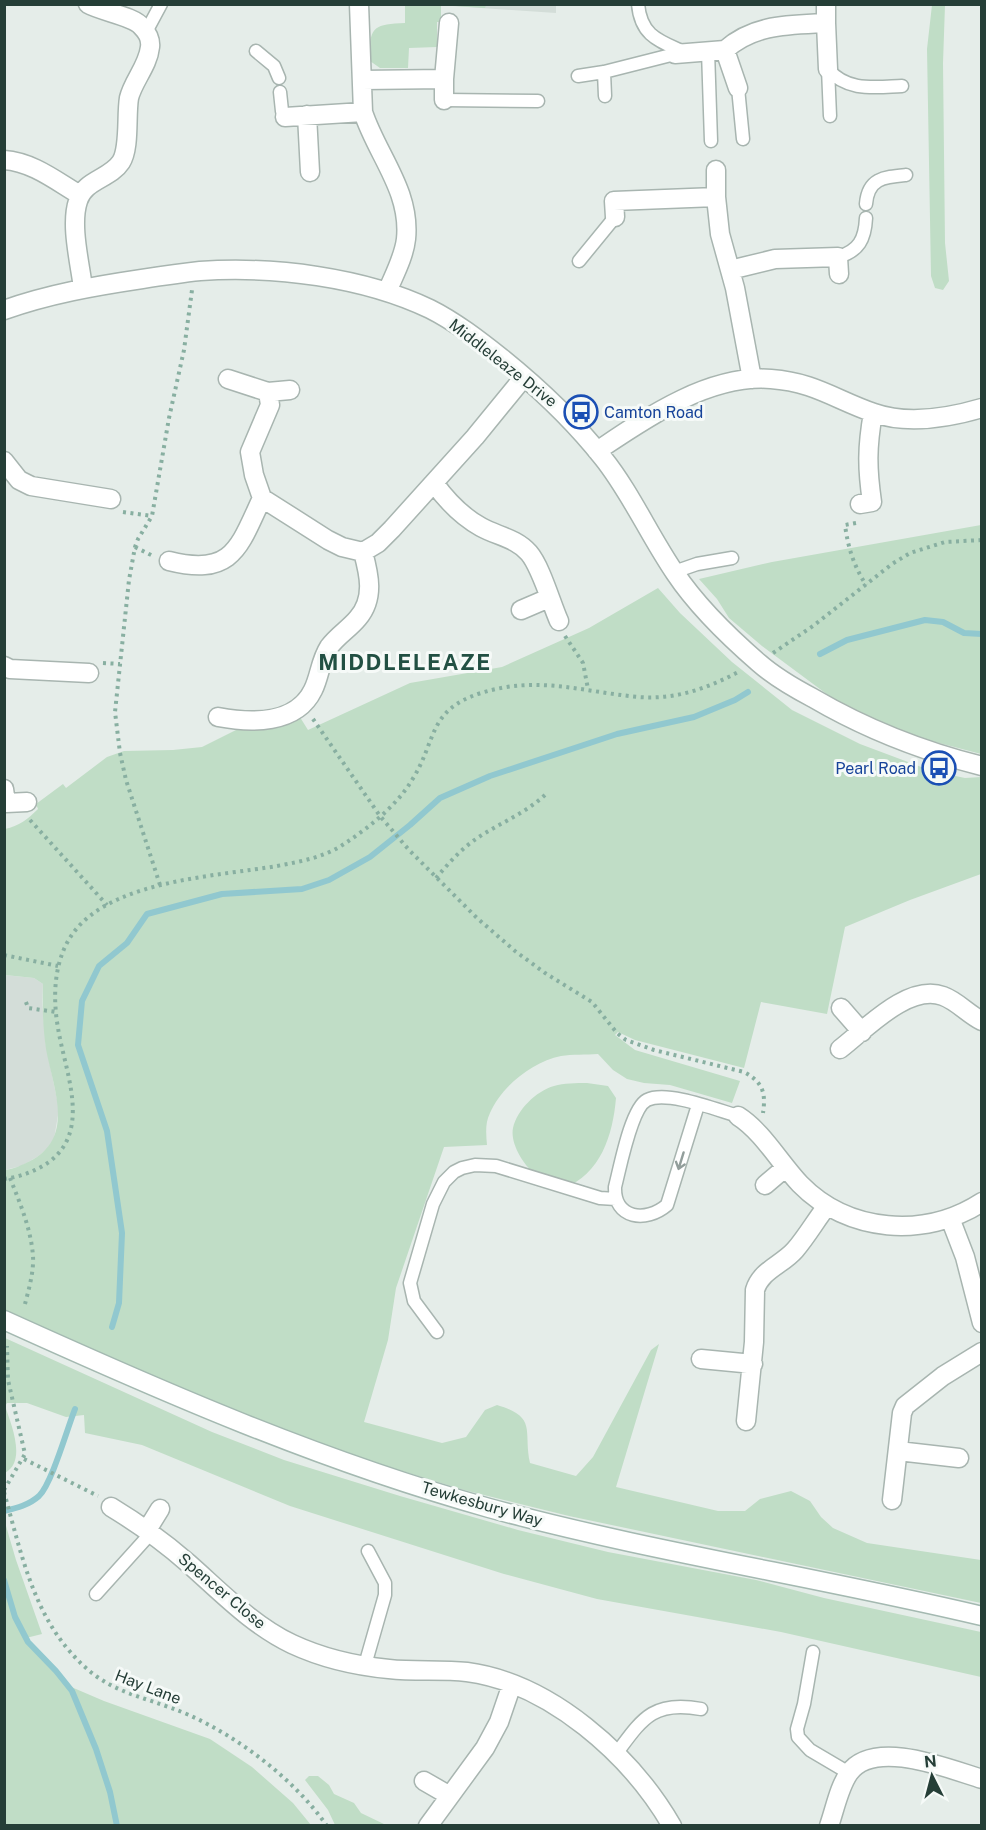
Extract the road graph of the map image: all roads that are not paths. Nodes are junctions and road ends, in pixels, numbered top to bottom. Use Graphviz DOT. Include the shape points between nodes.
graph roads {
  1 [pos="88,4"];
  2 [pos="162,4"];
  3 [pos="359,4"];
  4 [pos="638,4"];
  5 [pos="826,14"];
  6 [pos="449,23"];
  7 [pos="146,32"];
  8 [pos="717,50"];
  9 [pos="256,51"];
  10 [pos="681,53"];
  11 [pos="828,69"];
  12 [pos="604,72"];
  13 [pos="578,76"];
  14 [pos="279,78"];
  15 [pos="444,79"];
  16 [pos="362,80"];
  17 [pos="902,86"];
  18 [pos="738,88"];
  19 [pos="280,92"];
  20 [pos="605,96"];
  21 [pos="444,100"];
  22 [pos="538,101"];
  23 [pos="363,112"];
  24 [pos="307,115"];
  25 [pos="830,116"];
  26 [pos="285,117"];
  27 [pos="743,139"];
  28 [pos="711,141"];
  29 [pos="4,160"];
  30 [pos="716,170"];
  31 [pos="310,172"];
  32 [pos="906,175"];
  33 [pos="80,195"];
  34 [pos="716,197"];
  35 [pos="866,204"];
  36 [pos="615,217"];
  37 [pos="866,218"];
  38 [pos="579,261"];
  39 [pos="838,266"];
  40 [pos="730,270"];
  41 [pos="83,288"];
  42 [pos="387,292"];
  43 [pos="4,310"];
  44 [pos="524,377"];
  45 [pos="228,379"];
  46 [pos="752,379"];
  47 [pos="290,390"];
  48 [pos="268,392"];
  49 [pos="981,408"];
  50 [pos="873,413"];
  51 [pos="597,451"];
  52 [pos="4,461"];
  53 [pos="434,483"];
  54 [pos="262,498"];
  55 [pos="111,499"];
  56 [pos="860,504"];
  57 [pos="363,552"];
  58 [pos="732,558"];
  59 [pos="169,561"];
  60 [pos="674,572"];
  61 [pos="549,598"];
  62 [pos="521,610"];
  63 [pos="559,621"];
  64 [pos="6,673"];
  65 [pos="89,673"];
  66 [pos="218,717"];
  67 [pos="981,766"];
  68 [pos="842,1008"];
  69 [pos="981,1021"];
  70 [pos="862,1032"];
  71 [pos="840,1049"];
  72 [pos="698,1105"];
  73 [pos="738,1116"];
  74 [pos="785,1168"];
  75 [pos="765,1185"];
  76 [pos="616,1199"];
  77 [pos="981,1202"];
  78 [pos="827,1206"];
  79 [pos="950,1218"];
  80 [pos="4,1320"];
  81 [pos="981,1323"];
  82 [pos="437,1332"];
  83 [pos="981,1352"];
  84 [pos="701,1359"];
  85 [pos="753,1364"];
  86 [pos="747,1421"];
  87 [pos="897,1451"];
  88 [pos="959,1458"];
  89 [pos="891,1500"];
  90 [pos="111,1507"];
  91 [pos="160,1509"];
  92 [pos="149,1532"];
  93 [pos="369,1551"];
  94 [pos="96,1594"];
  95 [pos="981,1616"];
  96 [pos="813,1652"];
  97 [pos="365,1665"];
  98 [pos="512,1684"];
  99 [pos="701,1709"];
  100 [pos="616,1754"];
  101 [pos="849,1773"];
  102 [pos="981,1779"];
  103 [pos="424,1781"];
  104 [pos="450,1796"];
  105 [pos="429,1825"];
  106 [pos="672,1826"];
  107 [pos="829,1826"];
  1 -- 7 [label="street" via="137,21"];
  2 -- 7 [label="lane"];
  3 -- 16 [label="street"];
  4 -- 10 [label="lane" via="641,22 650,35"];
  5 -- 8 [label="street" via="761,29"];
  5 -- 11 [label="street"];
  6 -- 15 [label="street"];
  7 -- 33 [label="street" via="150,49 130,95 121,162"];
  8 -- 10 [label="street"];
  8 -- 18 [label="street"];
  8 -- 28 [label="lane"];
  9 -- 14 [label="lane" via="274,66"];
  10 -- 12 [label="lane"];
  11 -- 17 [label="lane" via="855,86"];
  11 -- 25 [label="lane"];
  12 -- 13 [label="lane"];
  12 -- 20 [label="lane"];
  15 -- 16 [label="street"];
  15 -- 21 [label="street"];
  16 -- 23 [label="street"];
  18 -- 27 [label="lane"];
  19 -- 26 [label="lane"];
  21 -- 22 [label="lane"];
  23 -- 24 [label="street"];
  23 -- 42 [label="street" via="399,189 405,212 406,240"];
  24 -- 26 [label="street"];
  24 -- 31 [label="street"];
  29 -- 33 [label="street" via="34,167"];
  30 -- 34 [label="street"];
  32 -- 35 [label="lane" via="874,183 868,189"];
  33 -- 41 [label="street" via="76,232"];
  34 -- 36 [label="street" via="614,201"];
  34 -- 40 [label="street" via="720,234"];
  36 -- 38 [label="lane"];
  37 -- 39 [label="lane" via="859,246"];
  39 -- 40 [label="street" via="775,259"];
  40 -- 46 [label="street"];
  41 -- 42 [label="street, Middleleaze Drive" via="229,270 292,273"];
  41 -- 43 [label="street, Middleleaze Drive"];
  42 -- 44 [label="street, Middleleaze Drive" via="447,318"];
  44 -- 51 [label="street, Middleleaze Drive" via="563,412"];
  44 -- 53 [label="street"];
  45 -- 48 [label="street"];
  46 -- 50 [label="street" via="803,384"];
  46 -- 51 [label="street" via="678,401"];
  47 -- 48 [label="street"];
  48 -- 54 [label="street" via="270,405 250,452"];
  49 -- 50 [label="street" via="922,419"];
  50 -- 56 [label="street" via="867,451 872,502"];
  51 -- 60 [label="street, Middleleaze Drive"];
  52 -- 55 [label="street" via="24,484"];
  53 -- 57 [label="street" via="378,543"];
  53 -- 61 [label="street" via="449,503 470,520 517,542 530,554"];
  54 -- 57 [label="street" via="328,540"];
  54 -- 59 [label="street" via="240,546 222,561 183,565"];
  57 -- 66 [label="street" via="370,585 365,606 324,656 313,690 304,703 267,720"];
  58 -- 60 [label="lane"];
  60 -- 67 [label="street, Middleleaze Drive" via="710,615 758,662 794,687 864,725 917,747"];
  61 -- 62 [label="street"];
  61 -- 63 [label="street"];
  64 -- 65 [label="street"];
  68 -- 70 [label="street"];
  69 -- 70 [label="street" via="944,996 923,993 896,1005"];
  70 -- 71 [label="street"];
  72 -- 73 [label="lane"];
  72 -- 76 [label="lane" via="664,1097 646,1100 640,1106 615,1187"];
  72 -- 76 [label="lane, one-way" via="667,1205 643,1217 624,1210"];
  73 -- 74 [label="street"];
  74 -- 75 [label="street"];
  74 -- 78 [label="street"];
  76 -- 82 [label="lane" via="600,1198 487,1165 454,1172 436,1198 410,1283 414,1301"];
  77 -- 79 [label="street"];
  78 -- 79 [label="street" via="879,1225 904,1227"];
  78 -- 85 [label="street" via="795,1250 757,1282"];
  79 -- 81 [label="street" via="965,1257"];
  80 -- 95 [label="street, Tewkesbury Way" via="250,1428 447,1496 654,1548"];
  83 -- 87 [label="street" via="905,1406"];
  84 -- 85 [label="street"];
  85 -- 86 [label="street"];
  87 -- 88 [label="street"];
  87 -- 89 [label="street"];
  90 -- 92 [label="street, Spencer Close"];
  91 -- 92 [label="street"];
  92 -- 94 [label="lane"];
  92 -- 97 [label="street, Spencer Close" via="263,1627 292,1644"];
  93 -- 97 [label="lane" via="385,1583 385,1595"];
  96 -- 101 [label="lane" via="798,1737 810,1750"];
  97 -- 98 [label="street, Spencer Close" via="468,1672"];
  98 -- 100 [label="street, Spencer Close" via="551,1702"];
  98 -- 104 [label="street" via="493,1735"];
  99 -- 100 [label="lane" via="669,1706 658,1710 639,1725"];
  100 -- 106 [label="street, Spencer Close" via="645,1786"];
  101 -- 102 [label="street" via="864,1760 891,1756"];
  101 -- 107 [label="street"];
  103 -- 104 [label="street"];
  104 -- 105 [label="street"];
}
